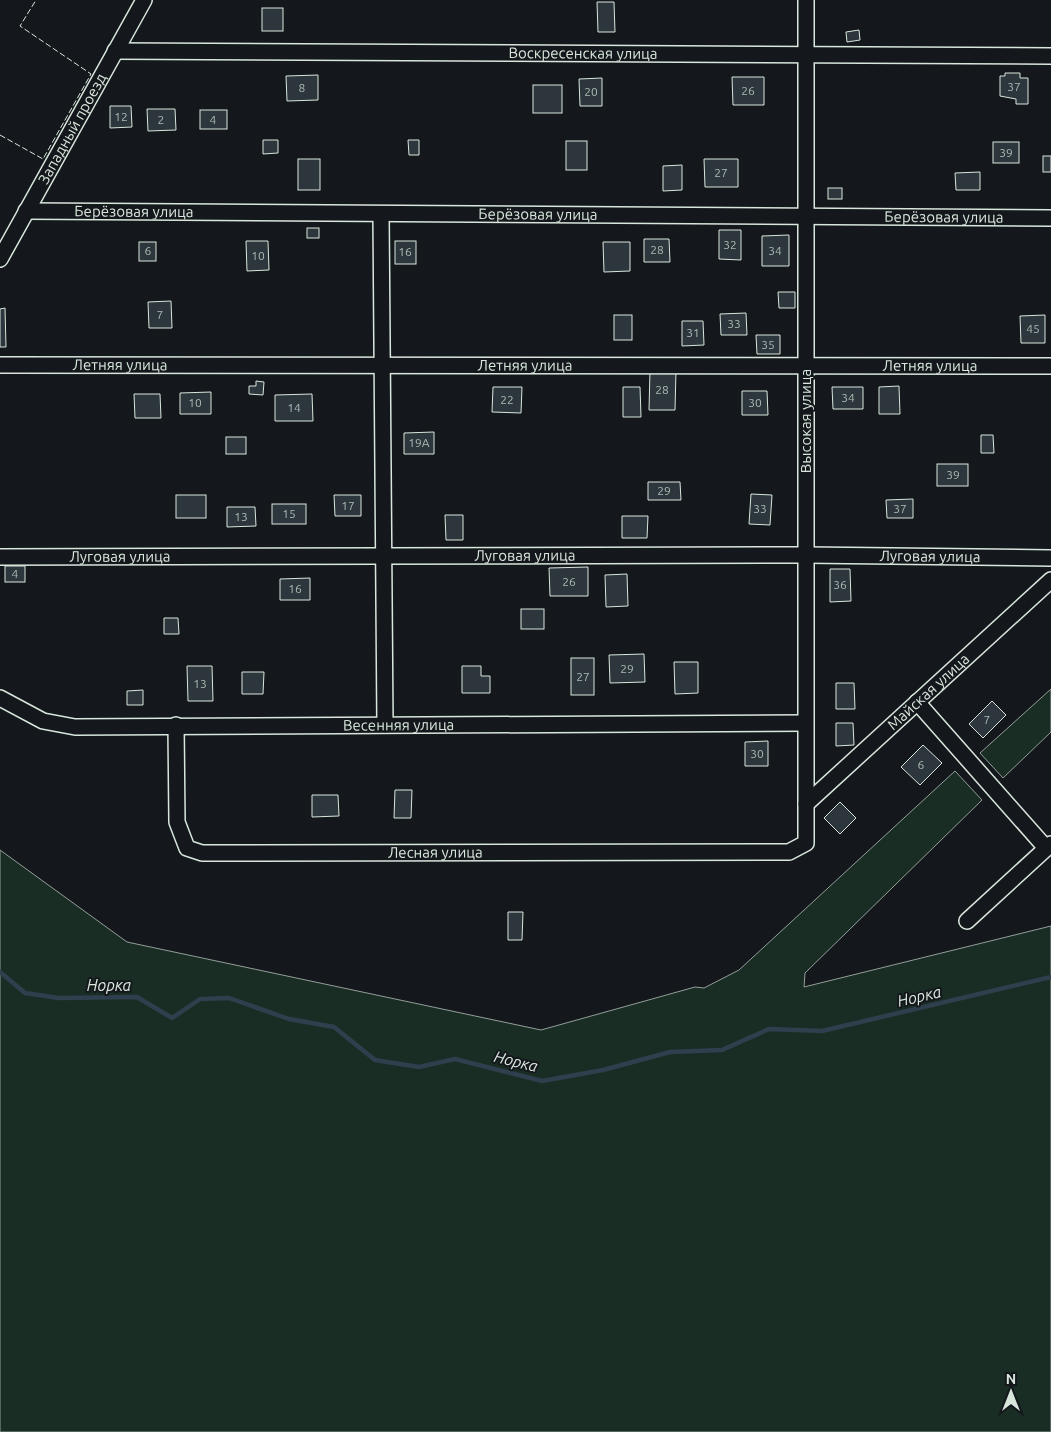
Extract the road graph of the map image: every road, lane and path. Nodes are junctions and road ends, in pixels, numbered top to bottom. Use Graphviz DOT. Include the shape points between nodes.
graph roads {
  1 [pos="144,0"];
  2 [pos="806,0"];
  3 [pos="115,51"];
  4 [pos="806,56"];
  5 [pos="1051,56"];
  6 [pos="26,211"];
  7 [pos="381,214"];
  8 [pos="805,217"];
  9 [pos="1051,218"];
  10 [pos="0,259"];
  11 [pos="0,365"];
  12 [pos="382,365"];
  13 [pos="806,366"];
  14 [pos="1051,366"];
  15 [pos="806,555"];
  16 [pos="384,556"];
  17 [pos="0,557"];
  18 [pos="1051,558"];
  19 [pos="1051,580"];
  20 [pos="0,698"];
  21 [pos="917,702"];
  22 [pos="805,723"];
  23 [pos="176,725"];
  24 [pos="385,725"];
  25 [pos="806,804"];
  26 [pos="806,843"];
  27 [pos="1048,846"];
  28 [pos="967,921"];
  1 -- 3 [label="street, Западный проезд"];
  2 -- 4 [label="street, Высокая улица"];
  3 -- 4 [label="street, Воскресенская улица"];
  3 -- 6 [label="street, Западный проезд"];
  4 -- 5 [label="street, Воскресенская улица"];
  4 -- 8 [label="street, Высокая улица"];
  6 -- 7 [label="street, Берёзовая улица"];
  6 -- 10 [label="street, Западный проезд"];
  7 -- 8 [label="street, Берёзовая улица"];
  7 -- 12 [label="street"];
  8 -- 9 [label="street, Берёзовая улица"];
  8 -- 13 [label="street, Высокая улица"];
  11 -- 12 [label="street, Летняя улица"];
  12 -- 13 [label="street, Летняя улица"];
  12 -- 16 [label="street"];
  13 -- 14 [label="street, Летняя улица"];
  13 -- 15 [label="street, Высокая улица"];
  15 -- 16 [label="street, Луговая улица"];
  15 -- 18 [label="street, Луговая улица"];
  15 -- 22 [label="street, Высокая улица"];
  16 -- 17 [label="street, Луговая улица"];
  16 -- 24 [label="street"];
  19 -- 21 [label="street, Майская улица"];
  20 -- 23 [label="street, Весенняя улица" via="43,721 75,727"];
  21 -- 25 [label="street, Майская улица"];
  21 -- 27 [label="street"];
  22 -- 24 [label="street, Весенняя улица"];
  22 -- 25 [label="street, Высокая улица"];
  23 -- 24 [label="street, Весенняя улица"];
  23 -- 26 [label="street, Лесная улица" via="177,822 187,848 202,853 789,852"];
  25 -- 26 [label="street, Высокая улица"];
  27 -- 28 [label="street"];
}
